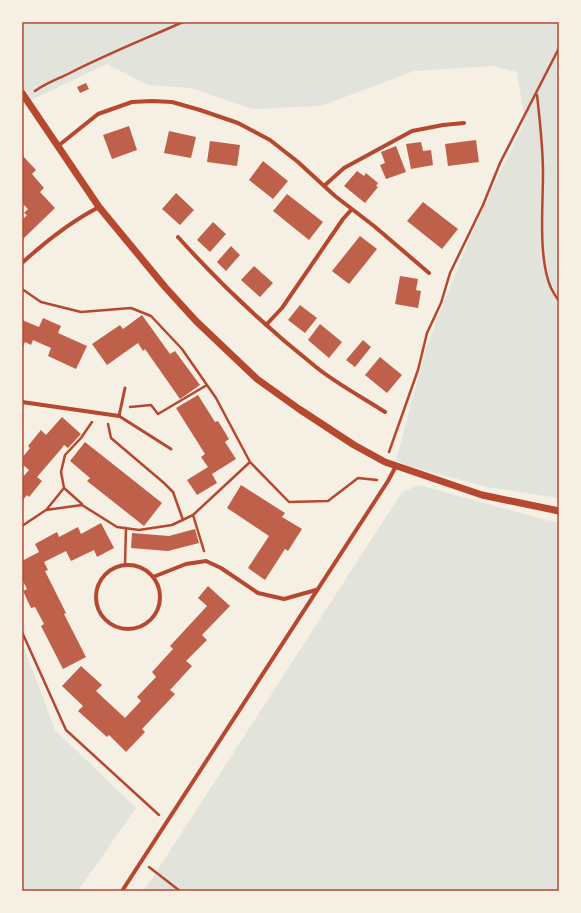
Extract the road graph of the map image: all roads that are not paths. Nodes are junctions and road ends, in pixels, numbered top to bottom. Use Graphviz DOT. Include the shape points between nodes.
graph roads {
  1 [pos="24,96"];
  2 [pos="464,123"];
  3 [pos="58,146"];
  4 [pos="324,186"];
  5 [pos="99,207"];
  6 [pos="352,209"];
  7 [pos="178,237"];
  8 [pos="22,263"];
  9 [pos="430,273"];
  10 [pos="266,325"];
  11 [pos="126,388"];
  12 [pos="22,402"];
  13 [pos="385,412"];
  14 [pos="119,416"];
  15 [pos="171,449"];
  16 [pos="396,466"];
  17 [pos="559,511"];
  18 [pos="154,577"];
  19 [pos="316,590"];
  20 [pos="122,891"];
  1 -- 3 [label="street"];
  2 -- 4 [label="street" via="412,131 344,168"];
  3 -- 4 [label="street" via="98,114 132,102 172,102 238,124 270,140"];
  3 -- 5 [label="street"];
  4 -- 6 [label="street"];
  5 -- 8 [label="street" via="77,218"];
  5 -- 16 [label="street" via="170,293 257,379 354,445"];
  6 -- 9 [label="street"];
  6 -- 10 [label="street" via="282,308"];
  7 -- 10 [label="street"];
  10 -- 13 [label="street" via="317,368"];
  11 -- 14 [label="lane"];
  12 -- 14 [label="street"];
  14 -- 15 [label="lane"];
  16 -- 17 [label="street" via="482,495"];
  16 -- 19 [label="street"];
  18 -- 18 [label="street" via="135,565 114,568 106,573 99,582 95,597 101,616 109,624 128,629 139,627 149,621 155,615 160,597"];
  18 -- 19 [label="street" via="186,564 206,561 258,593 284,599"];
  19 -- 20 [label="street"];
}
